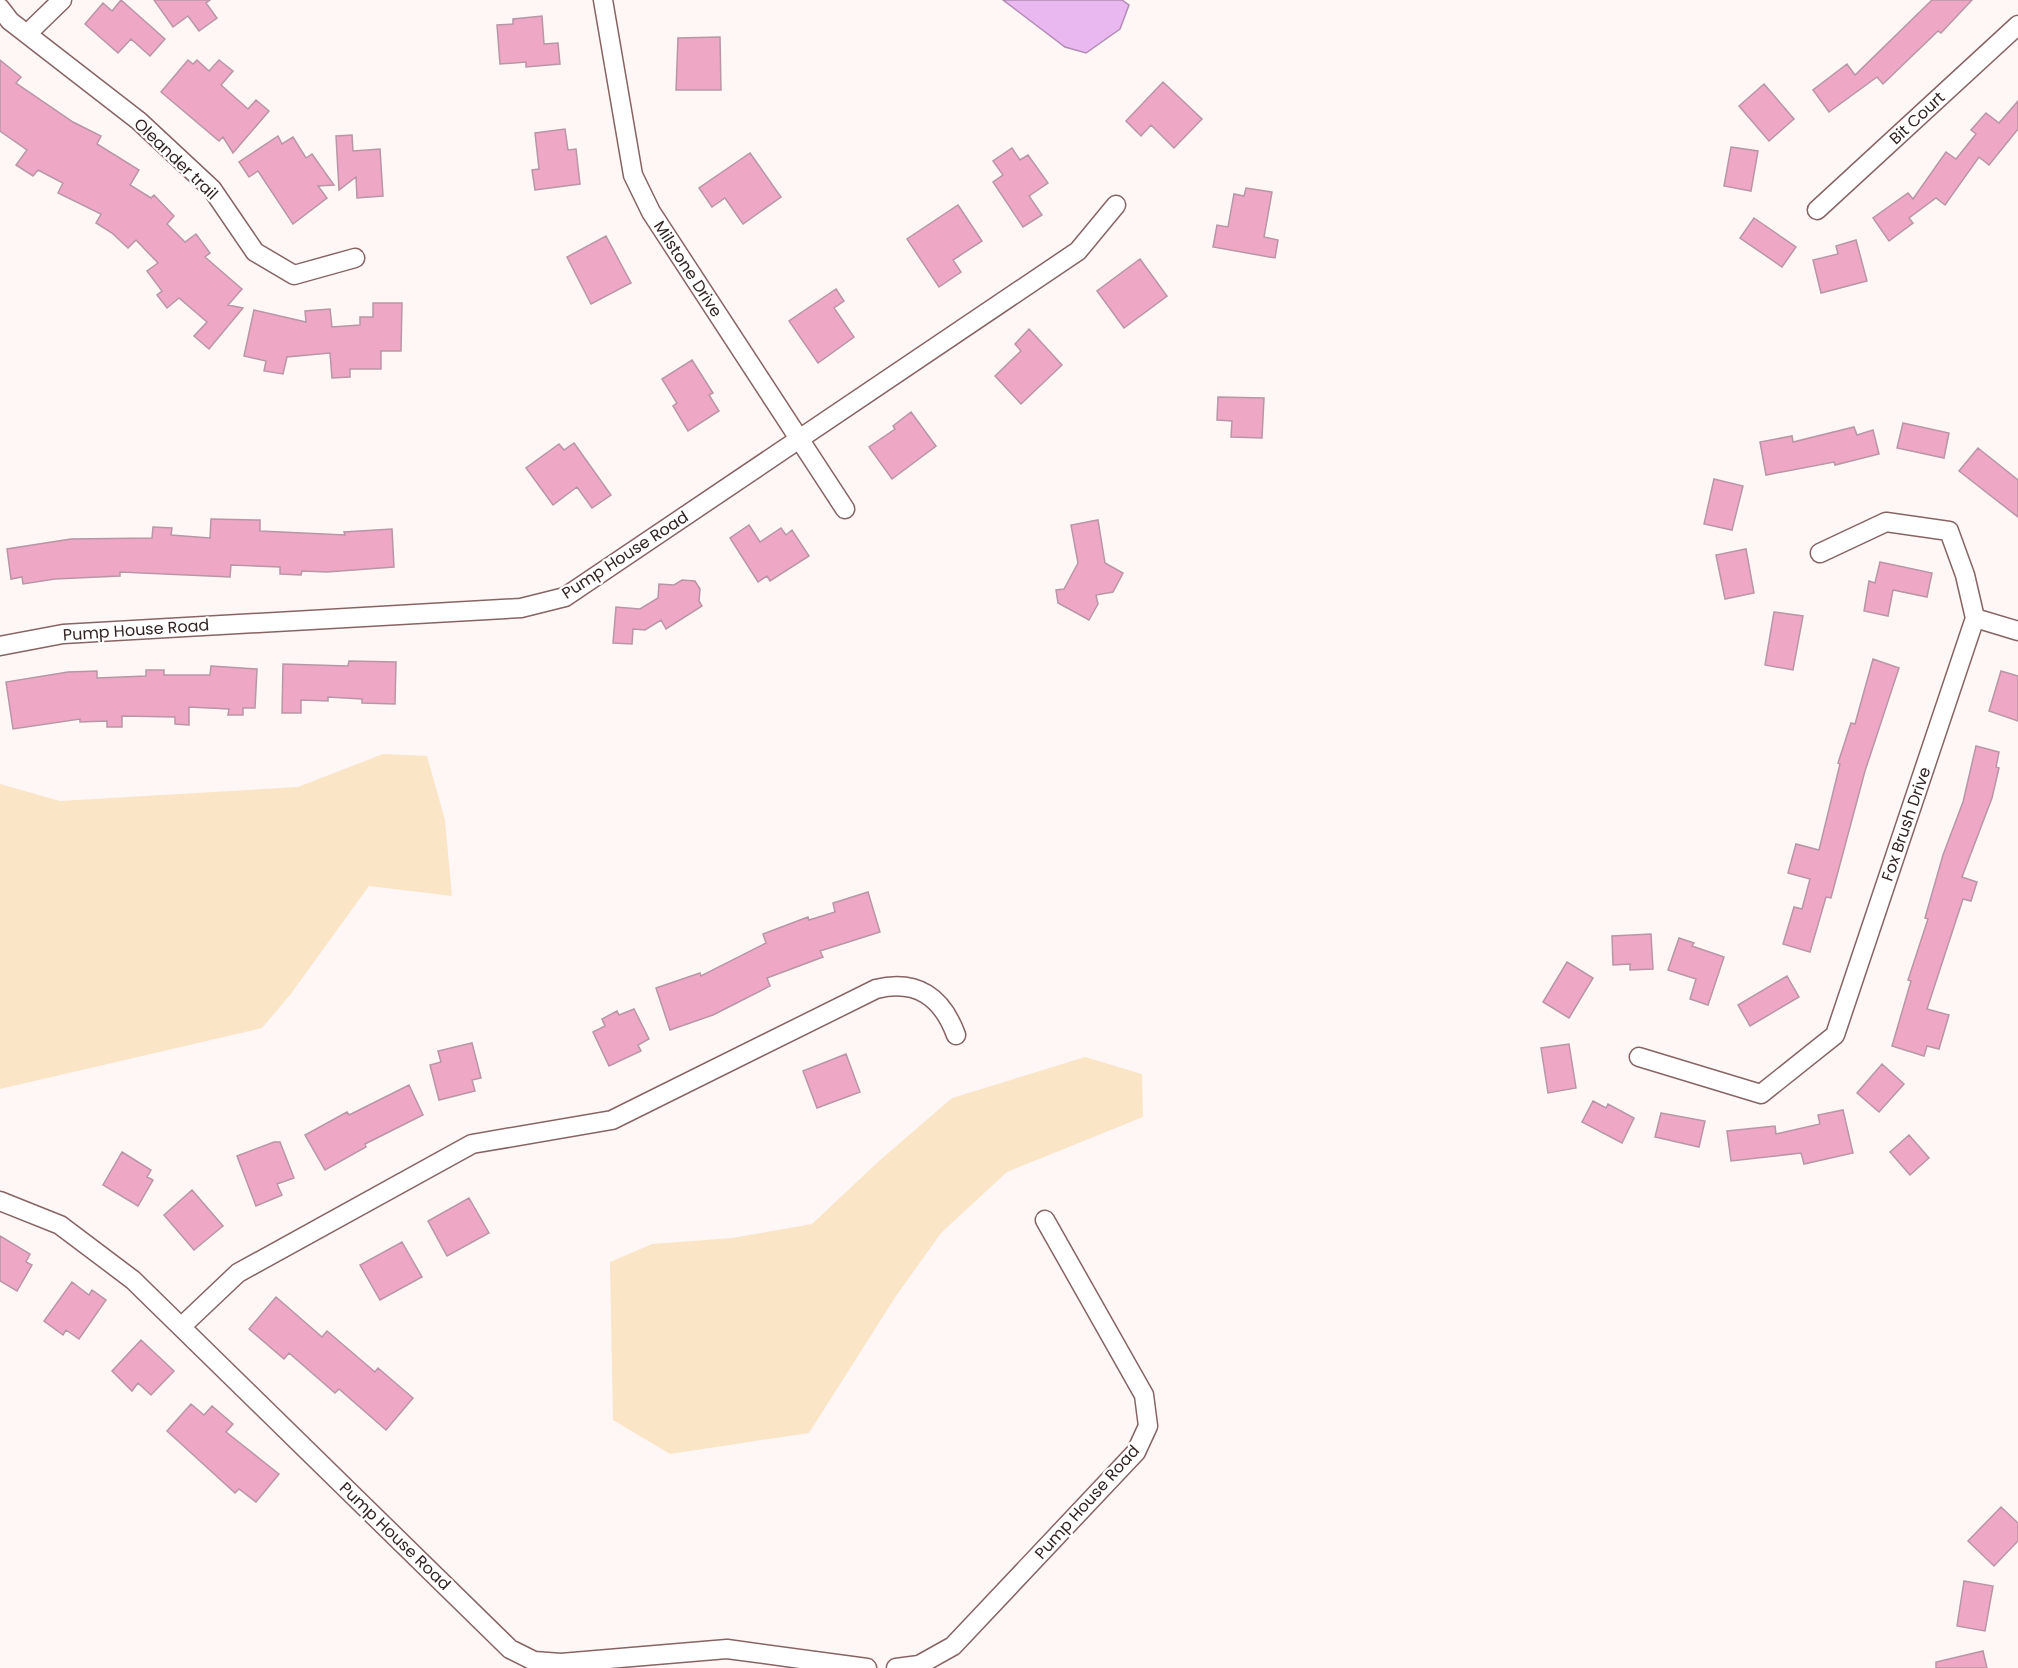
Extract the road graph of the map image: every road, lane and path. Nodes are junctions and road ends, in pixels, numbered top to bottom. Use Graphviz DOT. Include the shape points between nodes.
graph roads {
  1 [pos="62,0"];
  2 [pos="603,0"];
  3 [pos="0,8"];
  4 [pos="2018,25"];
  5 [pos="27,34"];
  6 [pos="1116,205"];
  7 [pos="1817,210"];
  8 [pos="355,258"];
  9 [pos="800,439"];
  10 [pos="845,509"];
  11 [pos="1820,553"];
  12 [pos="1975,618"];
  13 [pos="2018,631"];
  14 [pos="0,646"];
  15 [pos="956,1035"];
  16 [pos="1639,1057"];
  17 [pos="0,1201"];
  18 [pos="1045,1220"];
  19 [pos="181,1327"];
  20 [pos="867,1668"];
  21 [pos="896,1668"];
  1 -- 5 [label="street"];
  2 -- 9 [label="street, Milstone Drive" via="633,175 651,212"];
  3 -- 5 [label="street, Oleander trail"];
  4 -- 7 [label="street, Bit Court"];
  5 -- 8 [label="street, Oleander trail" via="139,122 212,189 255,252 294,275"];
  6 -- 9 [label="street, Pump House Road" via="1078,251"];
  9 -- 10 [label="street, Milstone Drive"];
  9 -- 14 [label="street, Pump House Road" via="565,597 521,608 63,634"];
  11 -- 12 [label="street" via="1886,522 1949,531"];
  12 -- 13 [label="street"];
  12 -- 16 [label="street, Fox Brush Drive" via="1835,1035 1761,1094"];
  15 -- 19 [label="street" via="942,1006 928,994 892,985 876,989 612,1120 472,1144 238,1273"];
  17 -- 19 [label="street, Pump House Road" via="60,1225 133,1280"];
  18 -- 21 [label="street, Pump House Road" via="1144,1395 1148,1426 1136,1452 953,1646 919,1665"];
  19 -- 20 [label="street, Pump House Road" via="510,1648 534,1661 561,1663 727,1649"];
}
